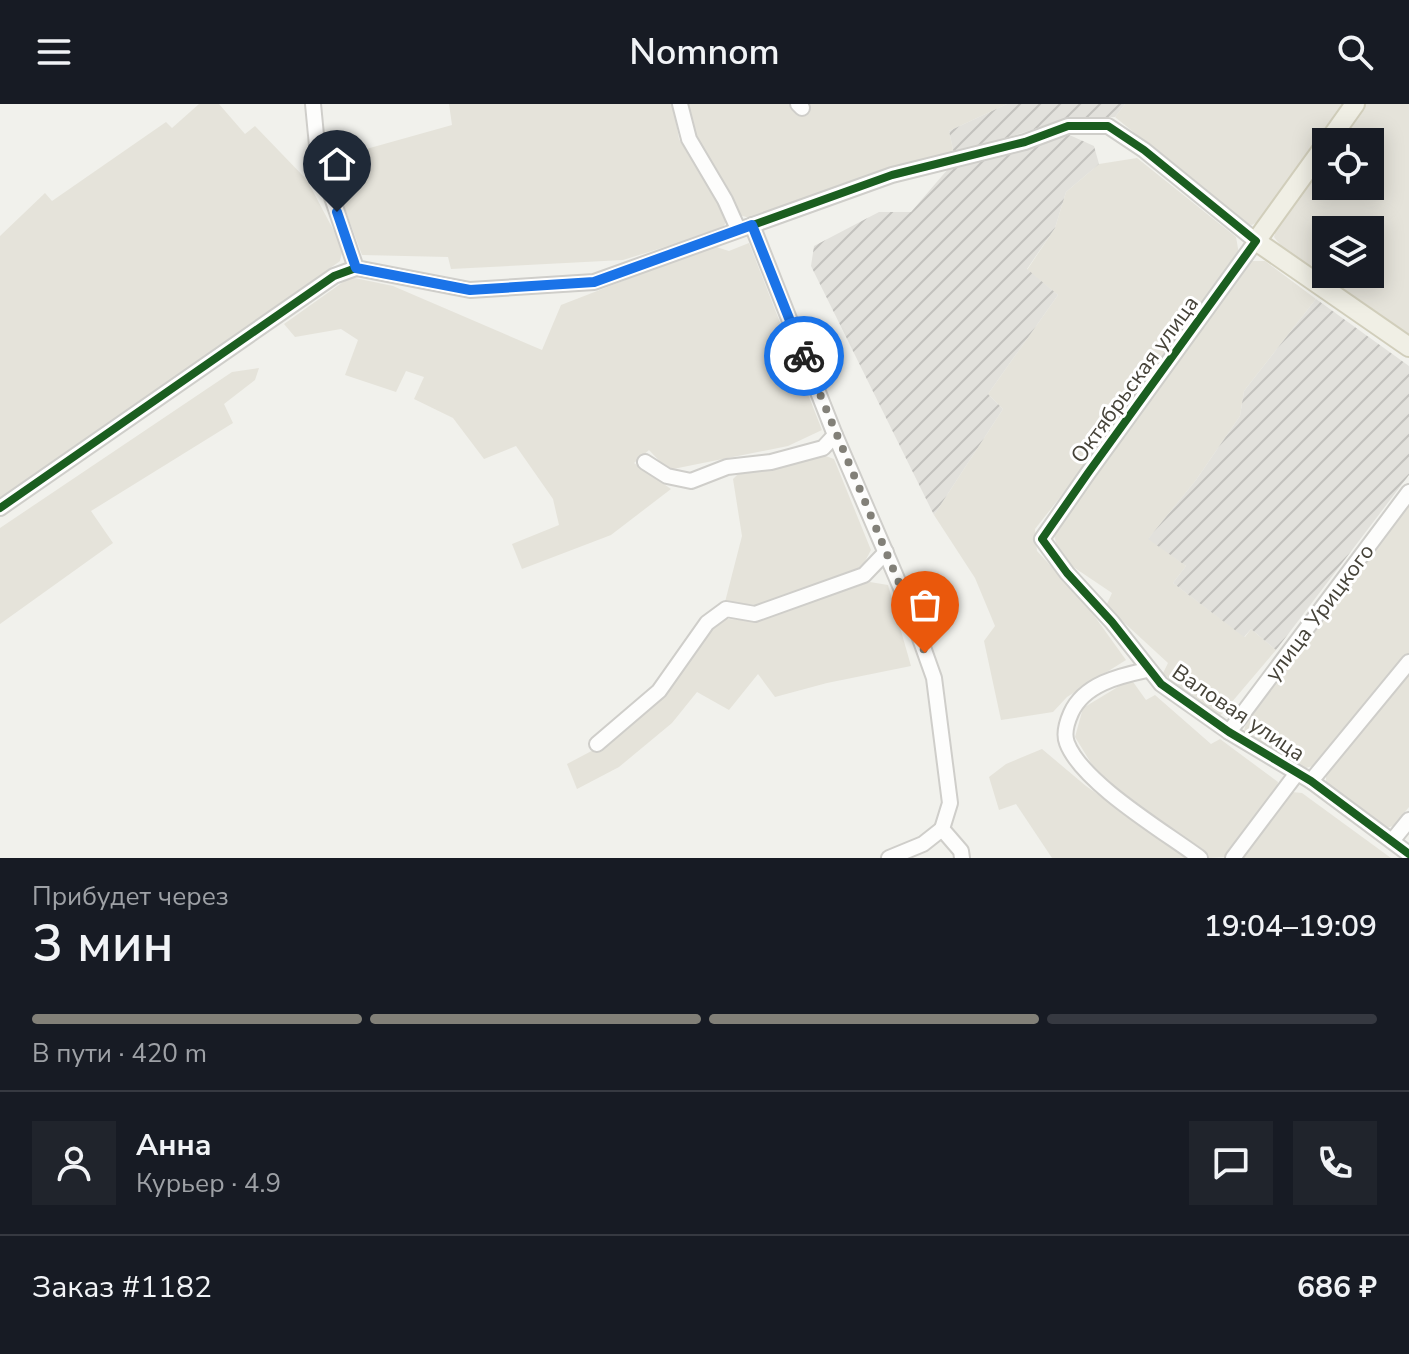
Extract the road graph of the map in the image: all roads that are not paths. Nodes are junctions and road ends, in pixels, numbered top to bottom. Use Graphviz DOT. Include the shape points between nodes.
graph roads {
  1 [pos="313,104"];
  2 [pos="680,104"];
  3 [pos="1355,104"];
  4 [pos="1338,128"];
  5 [pos="1312,164"];
  6 [pos="745,227"];
  7 [pos="1256,241"];
  8 [pos="356,268"];
  9 [pos="1409,347"];
  10 [pos="835,435"];
  11 [pos="645,462"];
  12 [pos="1409,492"];
  13 [pos="0,508"];
  14 [pos="1042,539"];
  15 [pos="886,552"];
  16 [pos="1409,662"];
  17 [pos="1147,670"];
  18 [pos="1229,732"];
  19 [pos="597,744"];
  20 [pos="1297,773"];
  21 [pos="1311,781"];
  22 [pos="1409,820"];
  23 [pos="942,829"];
  24 [pos="1392,841"];
  25 [pos="1409,854"];
  26 [pos="889,858"];
  27 [pos="962,858"];
  28 [pos="1200,858"];
  29 [pos="1233,858"];
  1 -- 8 [label="street" via="318,156"];
  2 -- 6 [label="street" via="689,139"];
  3 -- 4 [label="main road, Октябрьская улица"];
  5 -- 7 [label="main road, Октябрьская улица"];
  6 -- 7 [label="street" via="892,175 1068,126 1108,126"];
  6 -- 8 [label="street" via="594,282 470,290"];
  6 -- 10 [label="street"];
  7 -- 9 [label="main road"];
  7 -- 14 [label="street, Октябрьская улица"];
  8 -- 13 [label="street" via="334,276"];
  10 -- 11 [label="street" via="823,448 727,467 691,481 667,476"];
  10 -- 15 [label="street"];
  12 -- 18 [label="street, улица Урицкого"];
  14 -- 17 [label="street, Валовая улица"];
  15 -- 19 [label="street" via="864,575 755,614 726,609 707,623 659,691"];
  15 -- 23 [label="street" via="934,678 950,803"];
  16 -- 21 [label="street"];
  17 -- 18 [label="street, Валовая улица"];
  17 -- 28 [label="street" via="1085,692 1066,726 1066,742 1094,781"];
  18 -- 20 [label="street, Валовая улица"];
  20 -- 21 [label="street, Валовая улица"];
  20 -- 29 [label="street"];
  21 -- 24 [label="street, Валовая улица"];
  22 -- 24 [label="street"];
  23 -- 26 [label="street" via="923,844"];
  23 -- 27 [label="street"];
  24 -- 25 [label="street, Валовая улица"];
}
